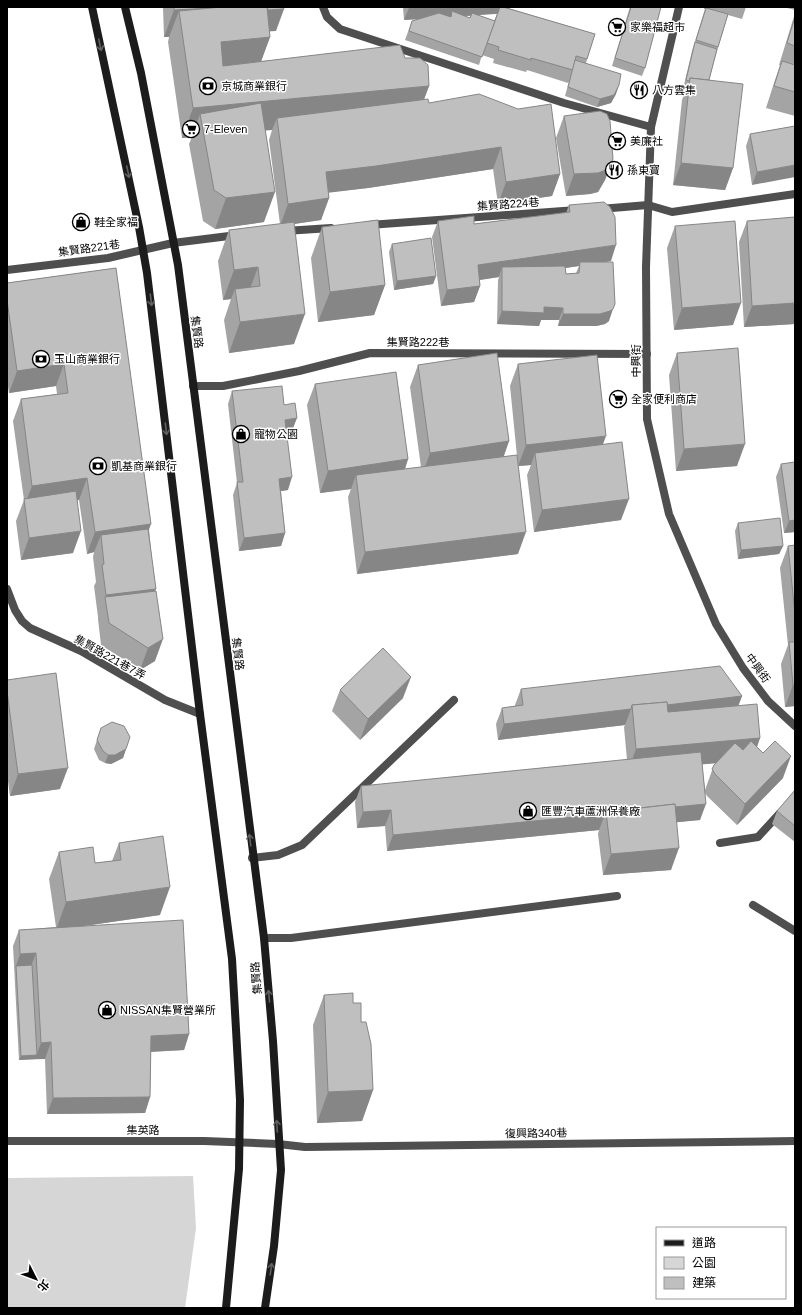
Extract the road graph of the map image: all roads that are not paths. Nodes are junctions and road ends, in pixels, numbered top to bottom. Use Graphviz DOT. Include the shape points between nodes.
graph roads {
  1 [pos="92,7"];
  2 [pos="125,7"];
  3 [pos="323,7"];
  4 [pos="679,7"];
  5 [pos="651,126"];
  6 [pos="795,194"];
  7 [pos="648,205"];
  8 [pos="357,226"];
  9 [pos="341,227"];
  10 [pos="278,232"];
  11 [pos="247,234"];
  12 [pos="173,243"];
  13 [pos="144,250"];
  14 [pos="7,270"];
  15 [pos="647,354"];
  16 [pos="193,386"];
  17 [pos="7,589"];
  18 [pos="454,700"];
  19 [pos="200,714"];
  20 [pos="795,726"];
  21 [pos="784,808"];
  22 [pos="720,843"];
  23 [pos="252,858"];
  24 [pos="617,896"];
  25 [pos="753,904"];
  26 [pos="795,931"];
  27 [pos="264,938"];
  28 [pos="7,1141"];
  29 [pos="795,1141"];
  30 [pos="239,1142"];
  31 [pos="278,1144"];
  32 [pos="226,1308"];
  33 [pos="265,1308"];
  1 -- 13 [label="main road, 集賢路, one-way"];
  2 -- 12 [label="main road, 集賢路" via="141,73"];
  3 -- 5 [label="street" via="327,17 340,29 564,103"];
  4 -- 5 [label="street, 中興街"];
  5 -- 7 [label="street, 中興街"];
  6 -- 7 [label="street, 集賢路224巷" via="672,212"];
  7 -- 8 [label="street, 集賢路224巷"];
  7 -- 15 [label="street, 中興街"];
  9 -- 10 [label="street"];
  11 -- 12 [label="street"];
  12 -- 13 [label="street, 集賢路221巷"];
  12 -- 16 [label="main road, 集賢路"];
  13 -- 14 [label="street, 集賢路221巷" via="108,258"];
  13 -- 19 [label="main road, 集賢路, one-way"];
  15 -- 16 [label="street, 集賢路222巷" via="370,353 299,371 223,386"];
  15 -- 20 [label="street, 中興街" via="647,419 669,514 716,624 743,668 768,701"];
  23 -- 16 [label="main road, 集賢路, one-way"];
  17 -- 19 [label="street, 集賢路221巷7弄" via="15,610 30,628 81,651 165,700"];
  18 -- 23 [label="street" via="302,845 278,855"];
  19 -- 30 [label="main road, 集賢路" via="232,959 240,1100"];
  21 -- 22 [label="street" via="758,837"];
  23 -- 27 [label="main road, 集賢路"];
  24 -- 27 [label="street" via="291,938"];
  25 -- 26 [label="street"];
  31 -- 27 [label="main road, 集賢路, one-way"];
  28 -- 30 [label="street, 集英路"];
  29 -- 31 [label="street, 復興路340巷" via="305,1147"];
  30 -- 31 [label="street, 集英路"];
  30 -- 32 [label="main road, 集賢路" via="239,1169"];
  33 -- 31 [label="main road, 集賢路, one-way" via="281,1170"];
}
